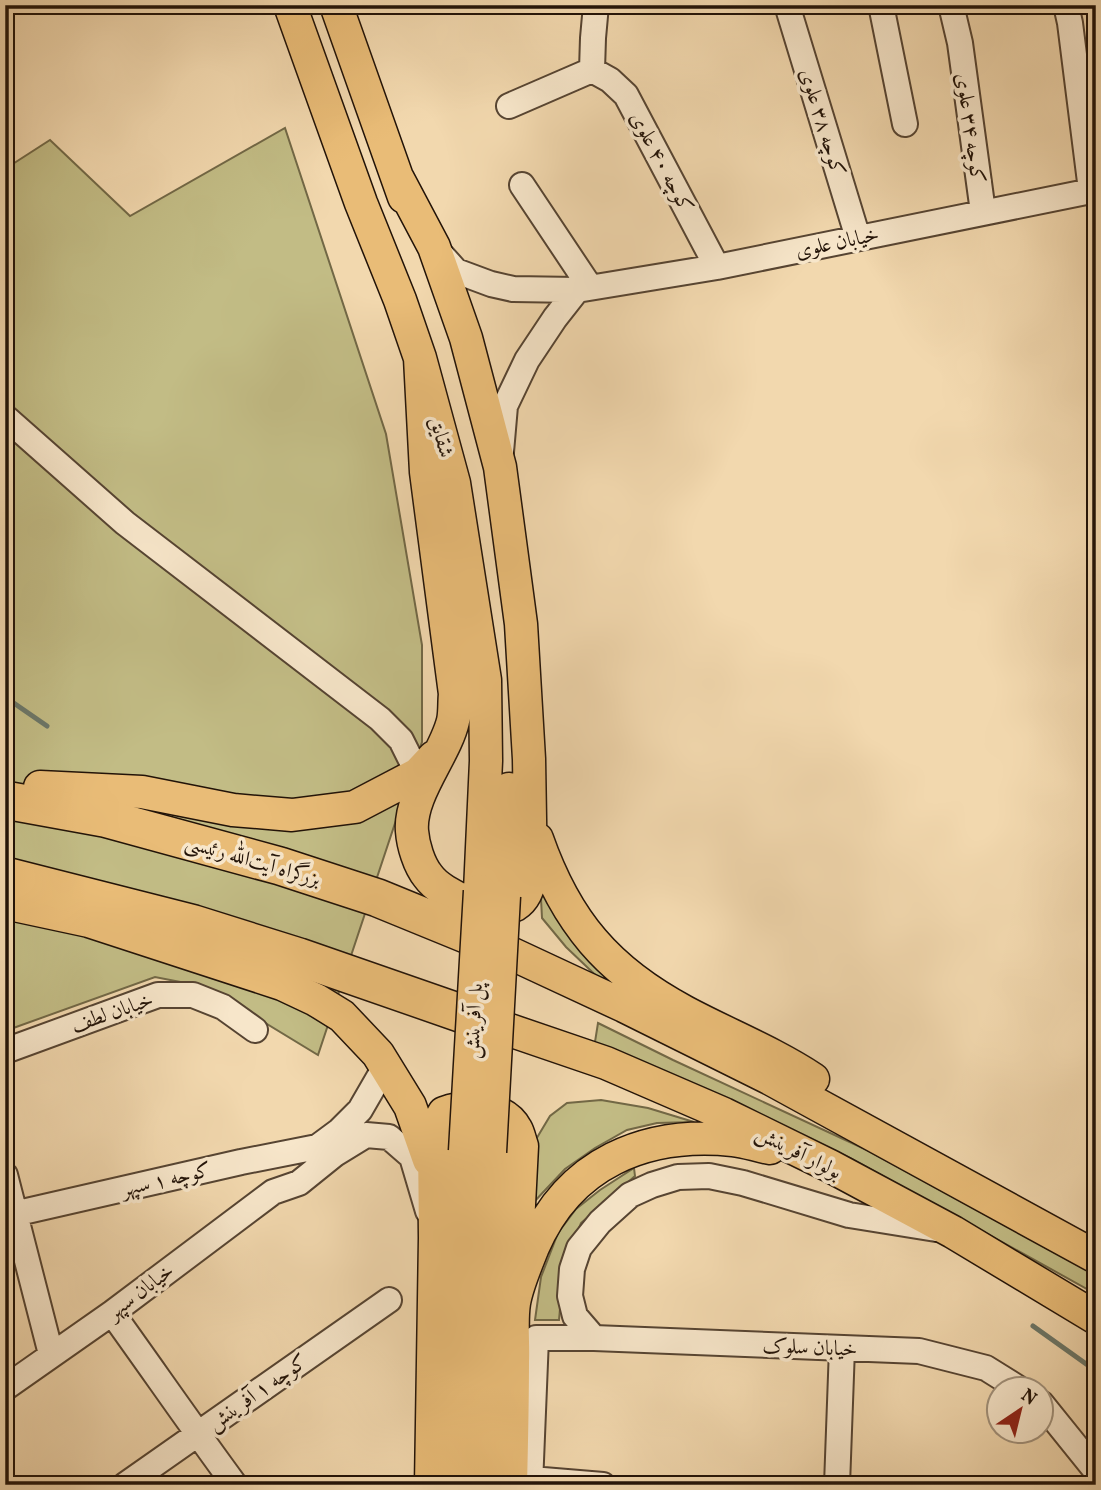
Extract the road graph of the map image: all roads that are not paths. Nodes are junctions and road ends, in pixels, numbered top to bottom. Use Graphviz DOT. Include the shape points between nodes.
graph roads {
  1 [pos="290,5"];
  2 [pos="336,5"];
  3 [pos="596,5"];
  4 [pos="788,5"];
  5 [pos="881,5"];
  6 [pos="951,5"];
  7 [pos="1068,14"];
  8 [pos="593,70"];
  9 [pos="509,106"];
  10 [pos="905,124"];
  11 [pos="398,179"];
  12 [pos="522,185"];
  13 [pos="1093,190"];
  14 [pos="983,212"];
  15 [pos="858,238"];
  16 [pos="434,247"];
  17 [pos="717,267"];
  18 [pos="584,288"];
  19 [pos="420,358"];
  20 [pos="5,417"];
  21 [pos="500,467"];
  22 [pos="442,748"];
  23 [pos="418,774"];
  24 [pos="22,789"];
  25 [pos="5,800"];
  26 [pos="530,820"];
  27 [pos="6,885"];
  28 [pos="492,893"];
  29 [pos="89,921"];
  30 [pos="493,945"];
  31 [pos="486,1022"];
  32 [pos="255,1030"];
  33 [pos="5,1051"];
  34 [pos="386,1065"];
  35 [pos="317,1147"];
  36 [pos="478,1152"];
  37 [pos="913,1157"];
  38 [pos="830,1166"];
  39 [pos="5,1175"];
  40 [pos="435,1178"];
  41 [pos="273,1192"];
  42 [pos="10,1215"];
  43 [pos="953,1232"];
  44 [pos="435,1238"];
  45 [pos="1096,1257"];
  46 [pos="389,1300"];
  47 [pos="514,1303"];
  48 [pos="112,1313"];
  49 [pos="1096,1318"];
  50 [pos="594,1338"];
  51 [pos="842,1348"];
  52 [pos="51,1354"];
  53 [pos="996,1374"];
  54 [pos="5,1388"];
  55 [pos="1056,1420"];
  56 [pos="197,1434"];
  57 [pos="1096,1471"];
  58 [pos="524,1483"];
  59 [pos="125,1485"];
  60 [pos="235,1485"];
  61 [pos="431,1485"];
  62 [pos="458,1485"];
  63 [pos="486,1485"];
  64 [pos="603,1485"];
  65 [pos="837,1485"];
  1 -- 19 [label="main road, شقایق"];
  2 -- 11 [label="main road, شقایق"];
  3 -- 8 [label="street"];
  4 -- 15 [label="street, کوچه ۳۸ علوی"];
  5 -- 10 [label="street"];
  6 -- 14 [label="street, کوچه ۳۴ علوی"];
  7 -- 13 [label="street"];
  8 -- 9 [label="street"];
  8 -- 17 [label="street, کوچه ۴۰ علوی" via="625,95"];
  11 -- 16 [label="main road, شقایق"];
  11 -- 28 [label="main road, شقایق" via="442,316 474,438 510,679 509,806"];
  12 -- 18 [label="street"];
  13 -- 14 [label="street, خیابان علوی"];
  14 -- 15 [label="street, خیابان علوی"];
  15 -- 17 [label="street, خیابان علوی"];
  16 -- 18 [label="street, خیابان علوی" via="456,271 491,284 513,289"];
  16 -- 21 [label="main road, شقایق" via="466,338"];
  17 -- 18 [label="street, خیابان علوی"];
  18 -- 21 [label="street" via="555,318 527,360 505,406"];
  19 -- 22 [label="main road" via="426,472 455,694 453,721"];
  19 -- 28 [label="main road, شقایق" via="454,483 485,680"];
  20 -- 23 [label="street" via="125,523 380,719 401,740"];
  21 -- 26 [label="main road, شقایق" via="521,624"];
  22 -- 23 [label="main road"];
  22 -- 26 [label="main road, شقایق" via="416,803 412,830 428,876 446,893 495,908 515,905 526,894 531,878"];
  23 -- 24 [label="main road" via="355,807 292,815 233,810 142,792"];
  25 -- 30 [label="highway, بزرگراه آیت‌الله رئیسی" via="104,818 280,866 378,898"];
  26 -- 37 [label="main road" via="570,912 617,965 684,1012 799,1070 849,1103"];
  27 -- 29 [label="highway"];
  27 -- 31 [label="highway" via="194,924"];
  28 -- 36 [label="main road, پل آفرینش, bridge"];
  29 -- 34 [label="main road" via="282,984 316,1000 342,1016"];
  30 -- 37 [label="main road" via="769,1078"];
  31 -- 38 [label="main road, بولوار آفرینش" via="606,1063"];
  32 -- 33 [label="street, خیابان لطف" via="223,1007 193,995 158,995"];
  34 -- 35 [label="street, خیابان سپهر" via="360,1110"];
  34 -- 40 [label="main road" via="410,1106"];
  35 -- 41 [label="street, خیابان سپهر" via="288,1169"];
  35 -- 42 [label="street, کوچه ۱ سپهر"];
  36 -- 62 [label="main road"];
  36 -- 63 [label="main road"];
  37 -- 45 [label="main road"];
  38 -- 43 [label="main road, بولوار آفرینش"];
  38 -- 47 [label="main road" via="735,1140 689,1139 646,1145 588,1173 551,1212 526,1263"];
  39 -- 42 [label="street"];
  40 -- 44 [label="main road"];
  40 -- 47 [label="main road" via="436,1127 444,1113 482,1108 505,1117 516,1129 522,1146"];
  41 -- 44 [label="street, خیابان سپهر" via="299,1183 366,1135 389,1137 412,1157"];
  41 -- 48 [label="street, خیابان سپهر"];
  42 -- 52 [label="street"];
  43 -- 49 [label="main road, بولوار آفرینش"];
  43 -- 50 [label="street" via="849,1214 709,1176 678,1177 630,1195 579,1248 570,1296 575,1316"];
  44 -- 61 [label="main road"];
  46 -- 56 [label="street, کوچه ۱ آفرینش"];
  47 -- 58 [label="main road"];
  48 -- 52 [label="street, خیابان سپهر"];
  48 -- 56 [label="street"];
  50 -- 51 [label="street, خیابان سلوک"];
  50 -- 58 [label="street, خیابان سلوک" via="536,1338"];
  51 -- 53 [label="street, خیابان سلوک" via="919,1351"];
  51 -- 65 [label="street"];
  52 -- 54 [label="street, خیابان سپهر"];
  55 -- 57 [label="street"];
  56 -- 59 [label="street, کوچه ۱ آفرینش"];
  56 -- 60 [label="street"];
  58 -- 64 [label="street"];
}
